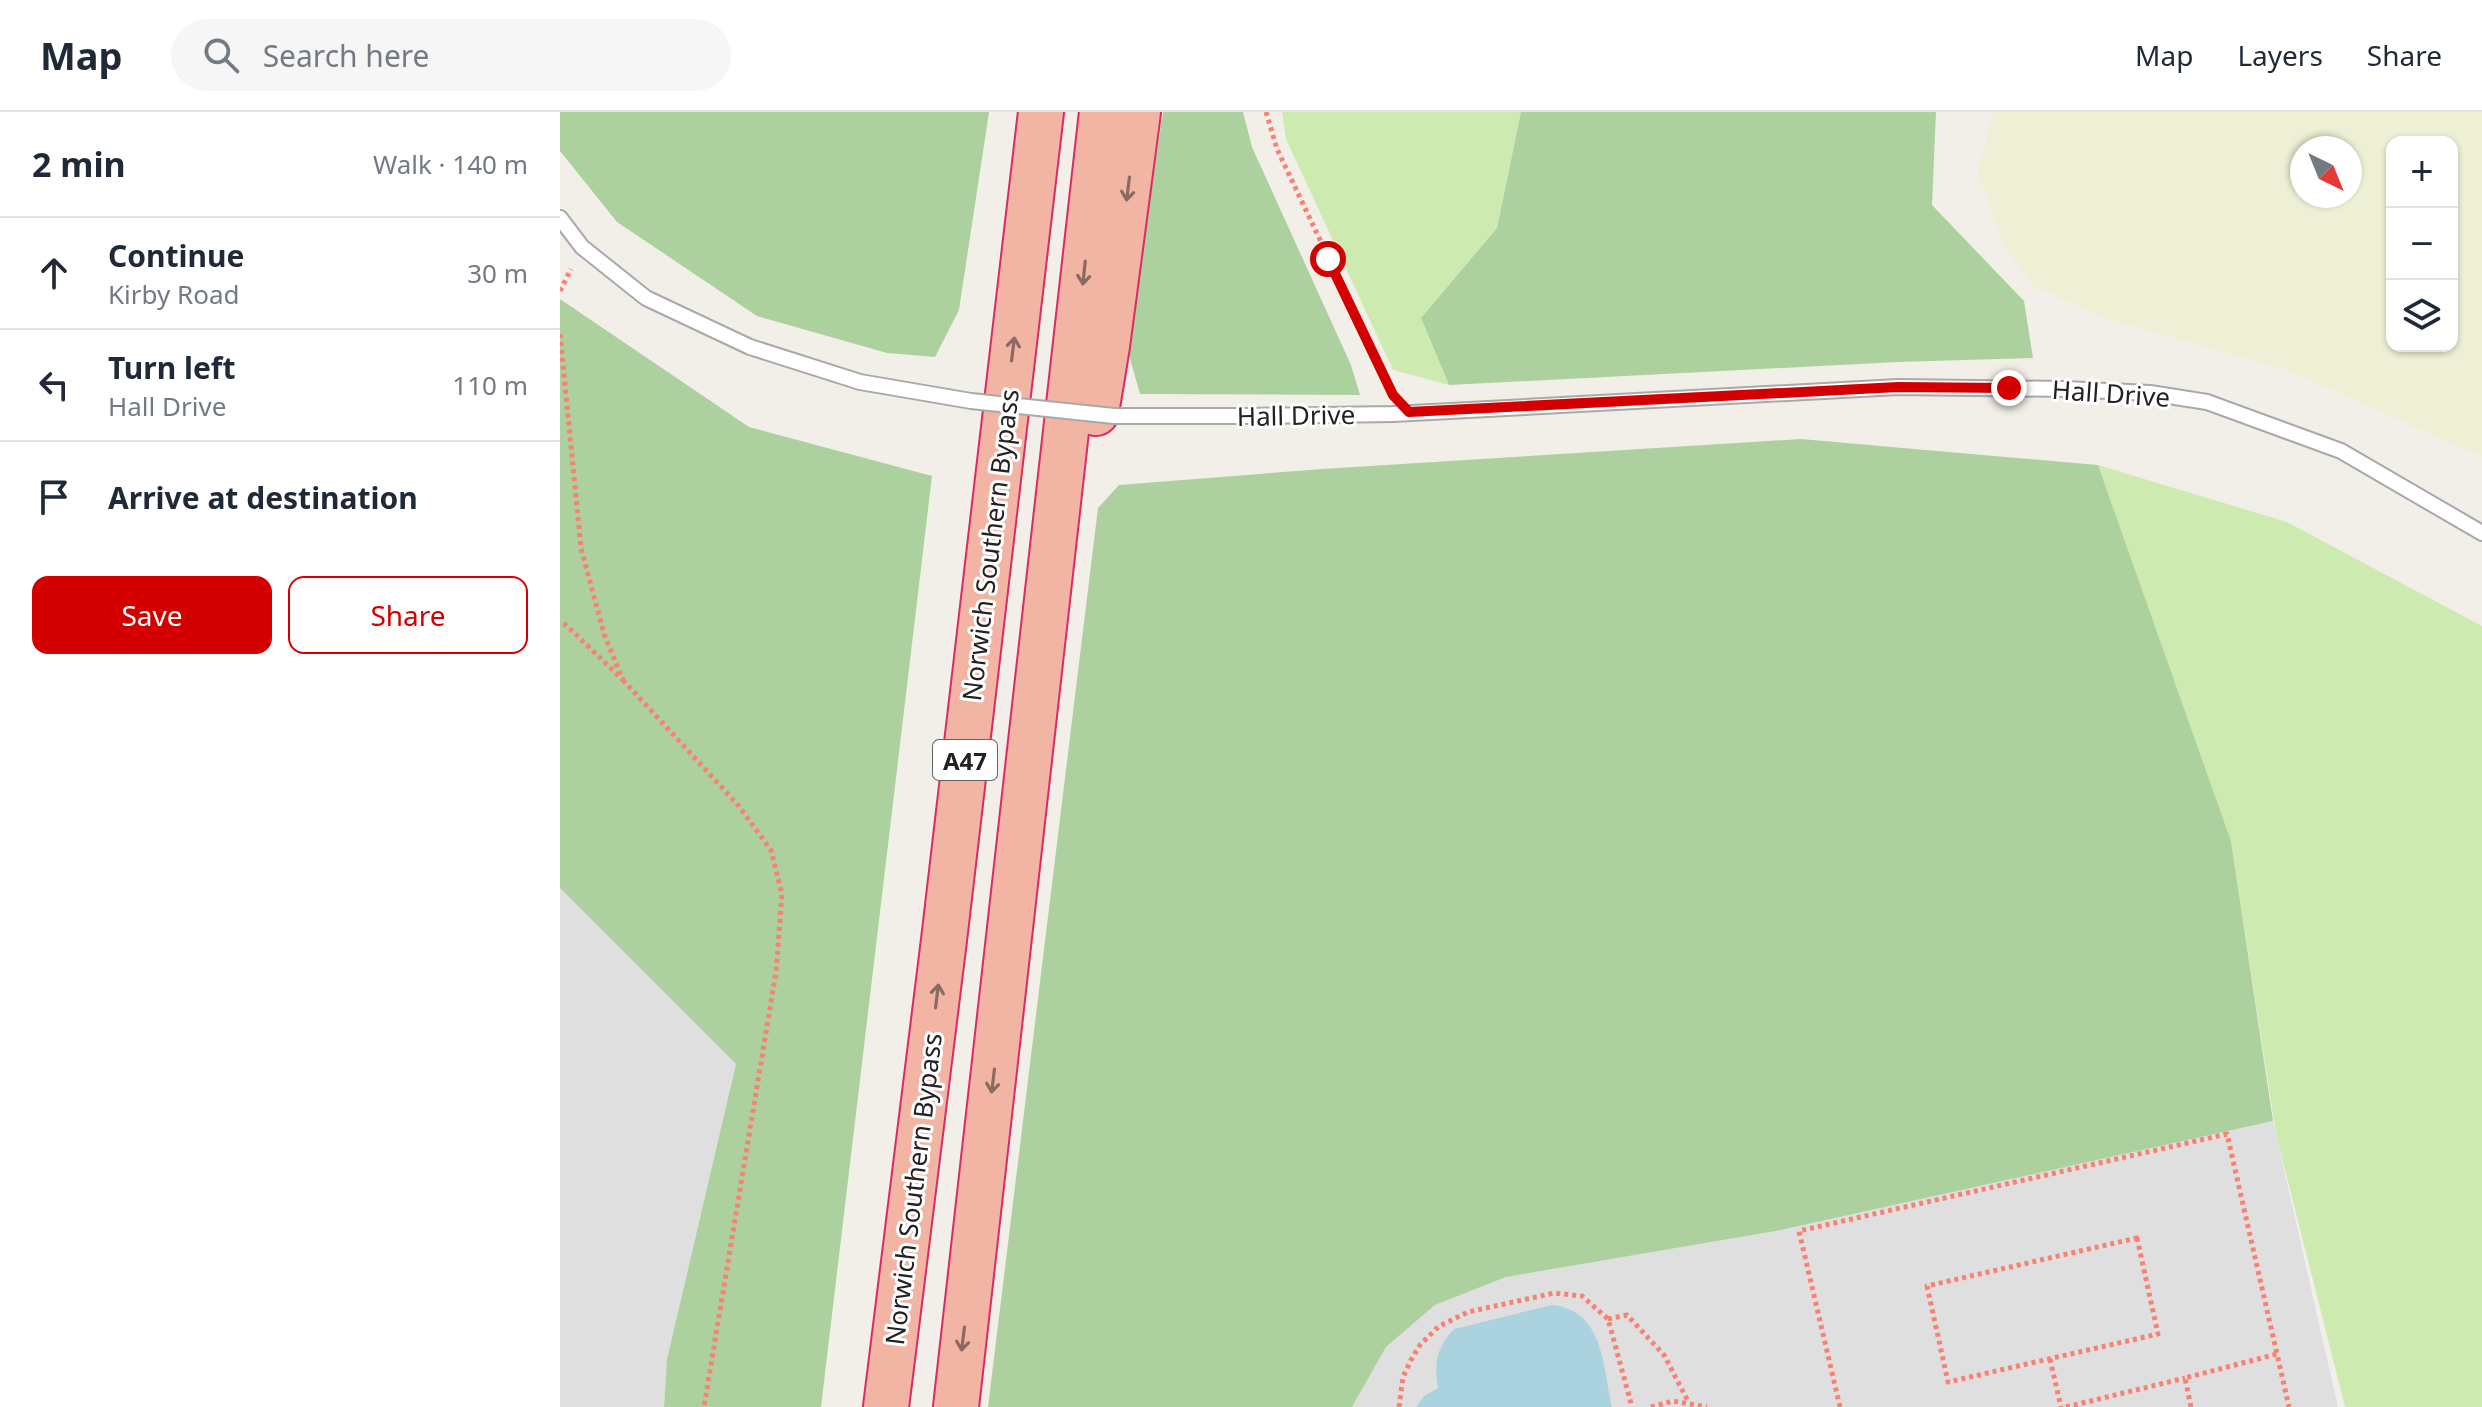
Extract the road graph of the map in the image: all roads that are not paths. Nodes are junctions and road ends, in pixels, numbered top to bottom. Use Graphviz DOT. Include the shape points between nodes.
graph roads {
  1 [pos="1041,112"];
  2 [pos="1102,112"];
  3 [pos="1138,112"];
  4 [pos="560,218"];
  5 [pos="2482,533"];
  6 [pos="1009,948"];
  7 [pos="886,1407"];
  8 [pos="956,1407"];
  7 -- 1 [label="highway, Norwich Southern Bypass / A47, one-way"];
  2 -- 6 [label="highway, A47, one-way"];
  3 -- 6 [label="highway, A47, one-way" via="1107,346"];
  4 -- 5 [label="lane, Hall Drive, bridge" via="582,247 646,298 750,347 860,382 971,401 1114,416 1244,416 1898,387 2150,393 2207,402 2341,451"];
  6 -- 8 [label="highway, A47, one-way"];
}
